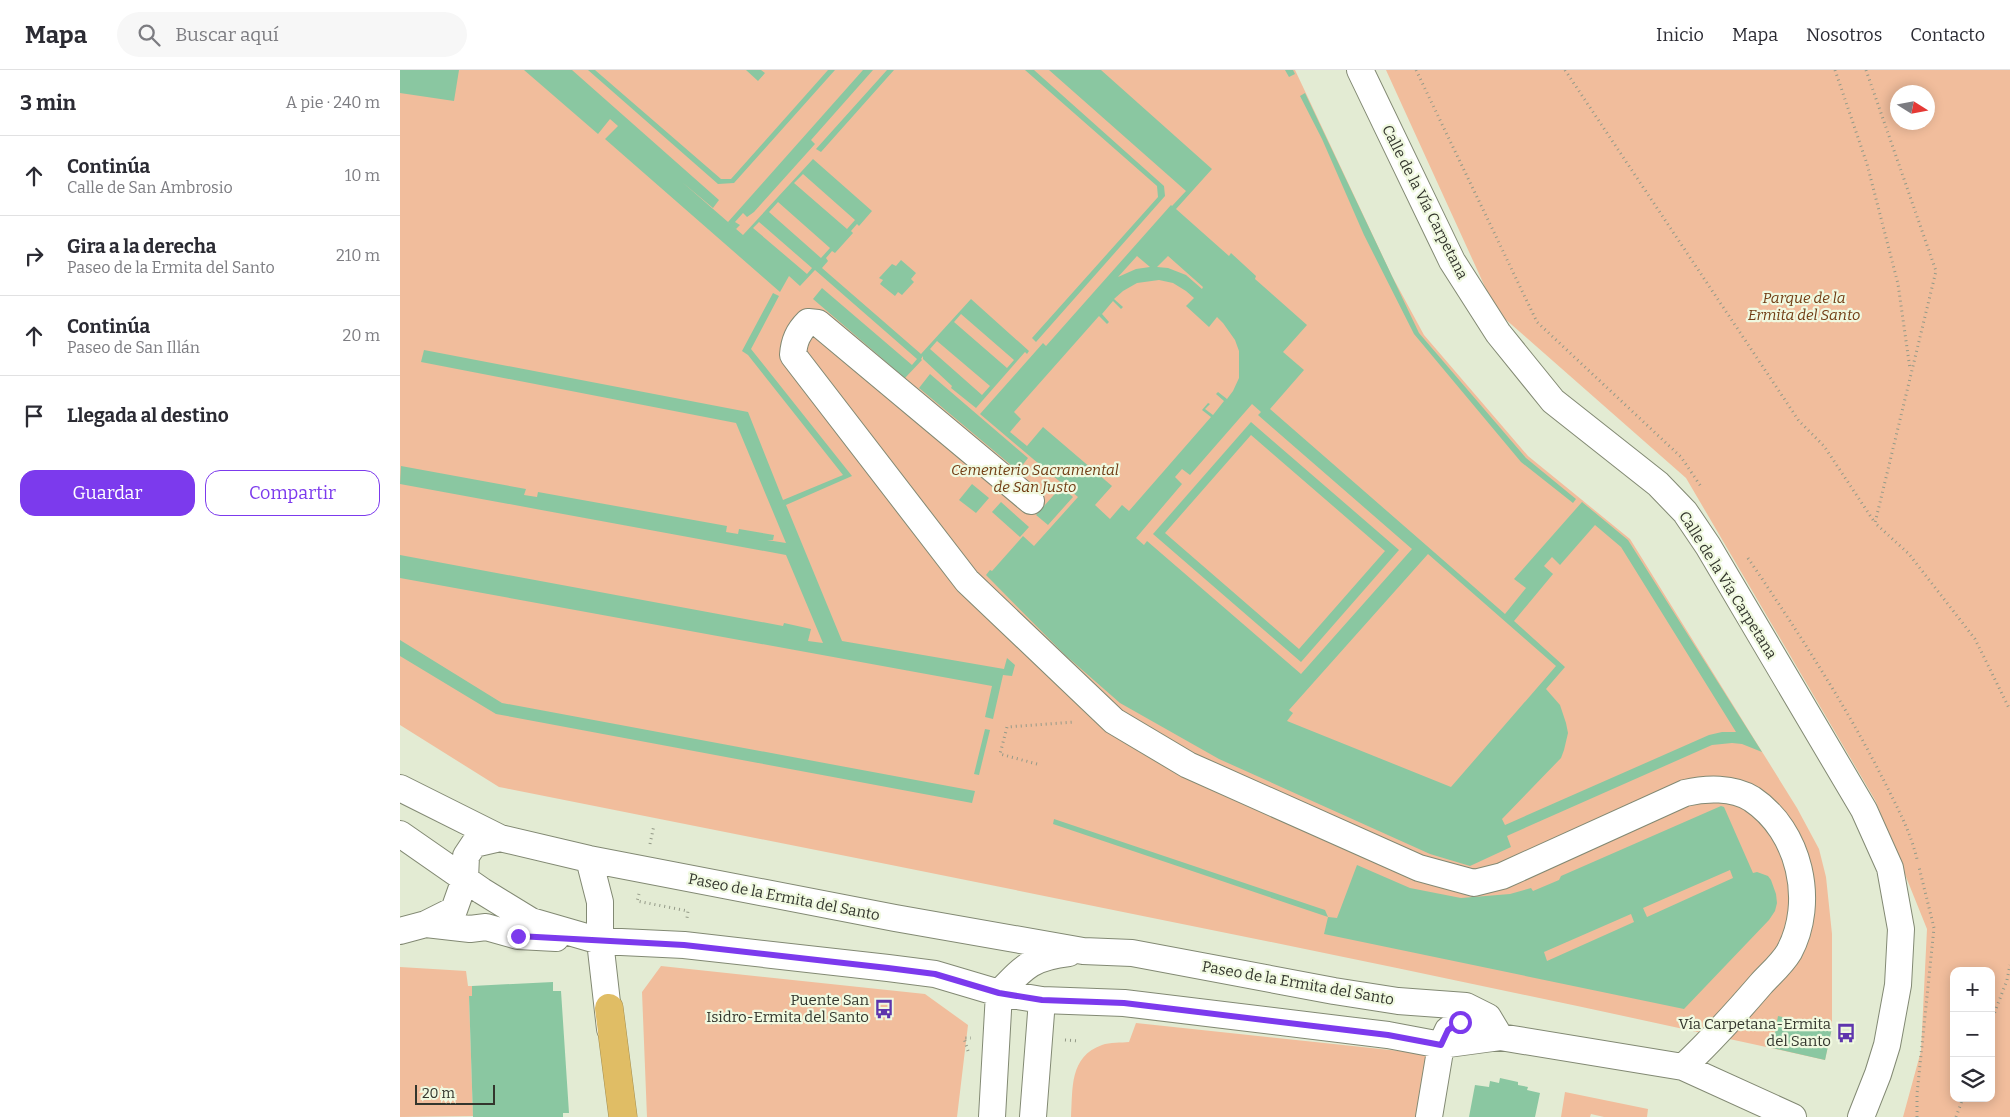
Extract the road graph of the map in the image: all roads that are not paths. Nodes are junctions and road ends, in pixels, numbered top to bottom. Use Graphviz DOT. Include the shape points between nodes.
graph roads {
  1 [pos="1360,70"];
  2 [pos="1031,501"];
  3 [pos="400,788"];
  4 [pos="400,834"];
  5 [pos="500,838"];
  6 [pos="589,859"];
  7 [pos="466,879"];
  8 [pos="426,924"];
  9 [pos="400,931"];
  10 [pos="980,933"];
  11 [pos="600,941"];
  12 [pos="1082,951"];
  13 [pos="1024,967"];
  14 [pos="999,993"];
  15 [pos="1042,1000"];
  16 [pos="608,1008"];
  17 [pos="1494,1027"];
  18 [pos="1441,1045"];
  19 [pos="1683,1068"];
  20 [pos="614,1117"];
  21 [pos="623,1117"];
  22 [pos="992,1117"];
  23 [pos="1033,1117"];
  24 [pos="1429,1117"];
  25 [pos="1793,1117"];
  26 [pos="1861,1117"];
  1 -- 26 [label="street, Calle de la Vía Carpetana" via="1452,261 1498,333 1553,401 1658,484 1685,512 1864,810 1890,868 1901,929 1898,985 1887,1045"];
  2 -- 19 [label="street" via="818,323 808,322 802,328 794,341 793,355 968,581 1114,721 1188,765 1419,868 1474,883 1502,876 1685,793 1715,790 1734,792 1751,799 1773,818 1789,843 1803,887 1799,926 1788,953 1715,1037"];
  3 -- 5 [label="street, Paseo de la Ermita del Santo"];
  4 -- 7 [label="street, Paseo de la Ermita del Santo"];
  5 -- 6 [label="street, Paseo de la Ermita del Santo"];
  5 -- 7 [label="street, Paseo de la Ermita del Santo" via="474,844 466,856"];
  6 -- 10 [label="street, Paseo de la Ermita del Santo"];
  6 -- 11 [label="street" via="600,902"];
  7 -- 8 [label="street" via="454,910"];
  7 -- 11 [label="street, Paseo de la Ermita del Santo" via="530,921"];
  8 -- 9 [label="street"];
  8 -- 11 [label="street" via="470,929 486,927 518,936"];
  10 -- 12 [label="street, Paseo de la Ermita del Santo"];
  10 -- 13 [label="street, Paseo de la Ermita del Santo" via="1006,947"];
  11 -- 14 [label="street, Paseo de la Ermita del Santo" via="684,945 935,974"];
  11 -- 16 [label="street"];
  12 -- 13 [label="street, Paseo de la Ermita del Santo" via="1049,955"];
  12 -- 17 [label="street, Paseo de la Ermita del Santo" via="1132,953 1398,1001 1466,1006"];
  13 -- 14 [label="street, Paseo de la Ermita del Santo"];
  13 -- 15 [label="street, Paseo de la Ermita del Santo"];
  14 -- 15 [label="street, Paseo de la Ermita del Santo"];
  14 -- 22 [label="street"];
  15 -- 18 [label="street, Paseo de la Ermita del Santo" via="1124,1003 1388,1035"];
  15 -- 23 [label="street"];
  16 -- 20 [label="street"];
  16 -- 21 [label="highway"];
  17 -- 18 [label="street, Paseo de la Ermita del Santo"];
  17 -- 19 [label="street, Paseo de la Ermita del Santo"];
  18 -- 24 [label="street"];
  19 -- 25 [label="street, Paseo de la Ermita del Santo"];
}
